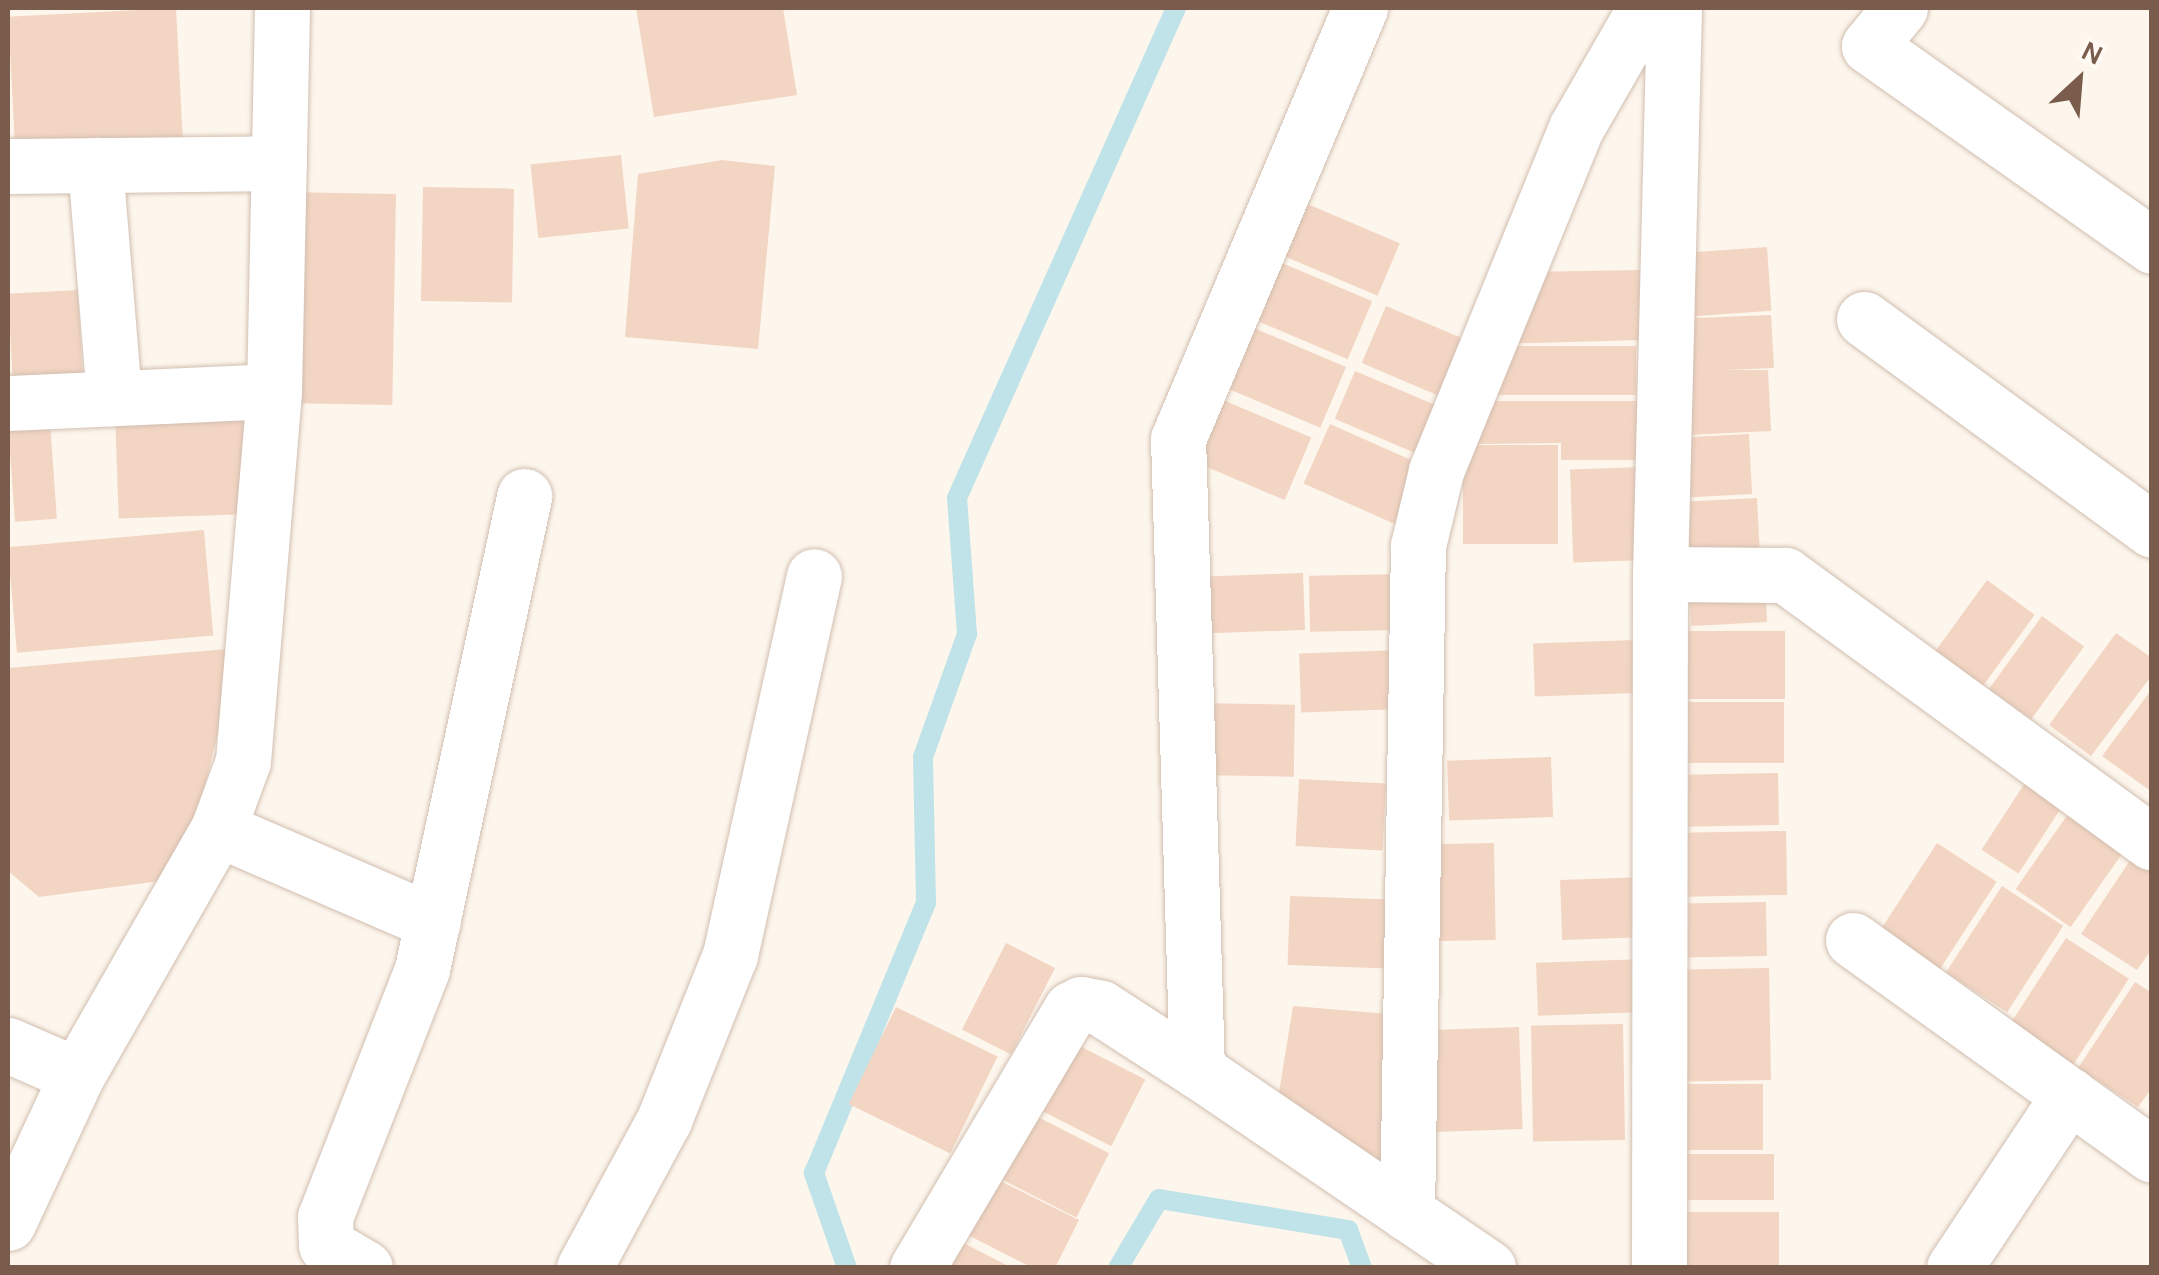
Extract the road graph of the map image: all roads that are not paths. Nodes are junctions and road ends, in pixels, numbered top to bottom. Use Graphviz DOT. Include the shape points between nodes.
graph roads {
  1 [pos="282,8"];
  2 [pos="1360,8"];
  3 [pos="1645,8"];
  4 [pos="1674,8"];
  5 [pos="1900,8"];
  6 [pos="279,163"];
  7 [pos="95,165"];
  8 [pos="8,166"];
  9 [pos="2152,246"];
  10 [pos="1864,319"];
  11 [pos="274,391"];
  12 [pos="114,398"];
  13 [pos="8,403"];
  14 [pos="524,496"];
  15 [pos="2152,530"];
  16 [pos="1660,574"];
  17 [pos="814,576"];
  18 [pos="218,829"];
  19 [pos="2152,843"];
  20 [pos="433,922"];
  21 [pos="1854,940"];
  22 [pos="8,1044"];
  23 [pos="1198,1070"];
  24 [pos="78,1075"];
  25 [pos="2069,1096"];
  26 [pos="2152,1155"];
  27 [pos="1407,1213"];
  28 [pos="8,1223"];
  29 [pos="365,1268"];
  30 [pos="584,1268"];
  31 [pos="917,1268"];
  32 [pos="1488,1268"];
  33 [pos="1659,1268"];
  34 [pos="1954,1268"];
  1 -- 6 [label="street"];
  2 -- 23 [label="street" via="1178,439"];
  3 -- 27 [label="street" via="1576,128 1436,471 1418,546"];
  4 -- 16 [label="street"];
  5 -- 9 [label="street" via="1869,46"];
  6 -- 7 [label="street"];
  6 -- 11 [label="street"];
  7 -- 8 [label="street"];
  7 -- 12 [label="street"];
  10 -- 15 [label="street"];
  11 -- 12 [label="street"];
  11 -- 18 [label="street" via="243,761"];
  12 -- 13 [label="street"];
  14 -- 20 [label="street"];
  16 -- 19 [label="street" via="1785,576"];
  16 -- 33 [label="street"];
  17 -- 30 [label="street" via="730,955 664,1120"];
  18 -- 20 [label="street"];
  18 -- 24 [label="street"];
  20 -- 29 [label="street" via="422,970 324,1217 326,1245"];
  21 -- 25 [label="street"];
  22 -- 24 [label="street"];
  23 -- 27 [label="street"];
  23 -- 31 [label="street" via="1092,1004 1071,1009"];
  24 -- 28 [label="street"];
  25 -- 26 [label="street"];
  25 -- 34 [label="street"];
  27 -- 32 [label="street"];
}
